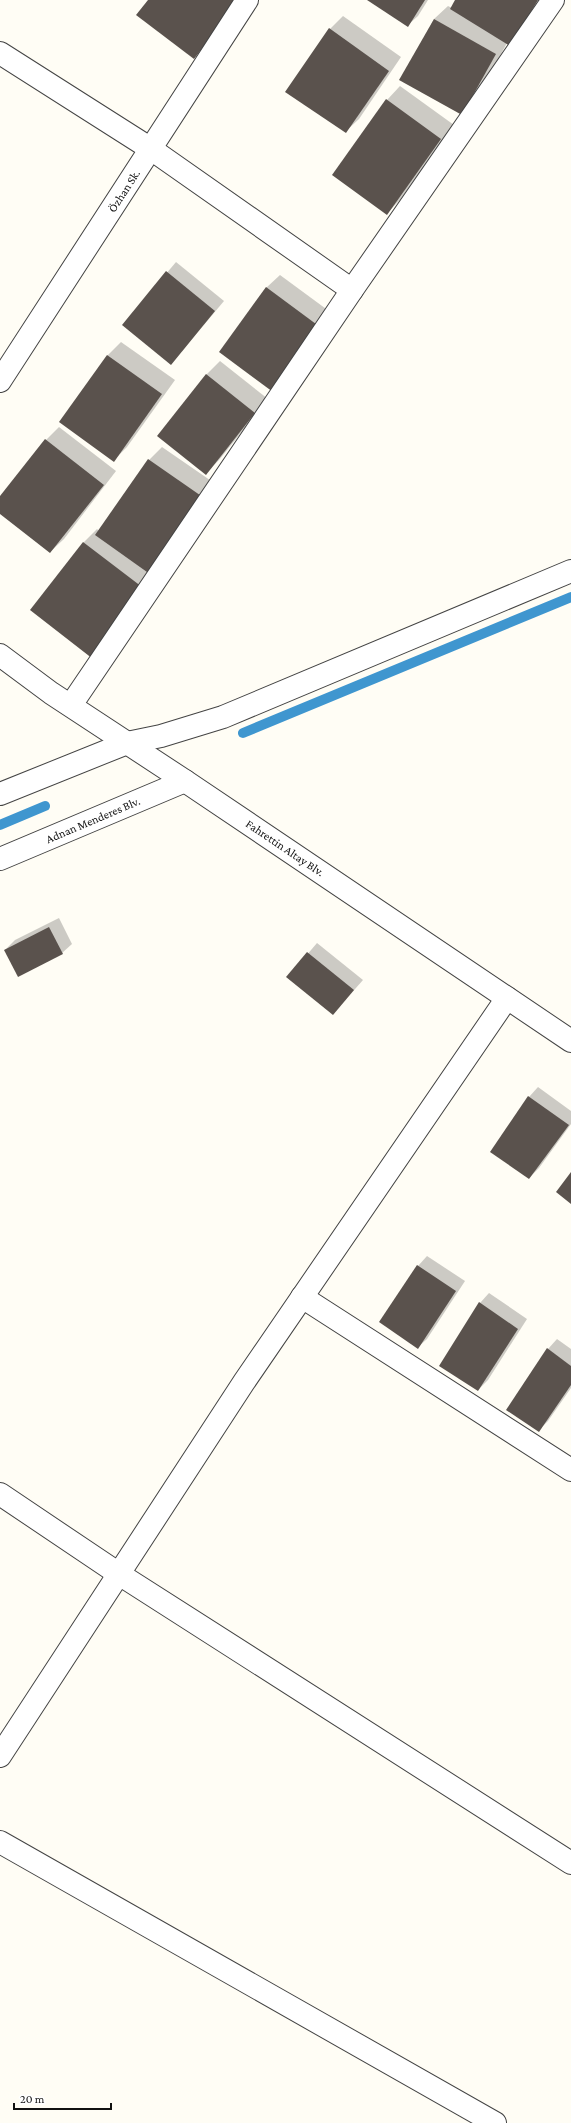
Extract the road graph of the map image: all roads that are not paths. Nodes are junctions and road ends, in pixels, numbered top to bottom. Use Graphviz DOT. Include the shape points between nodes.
graph roads {
  1 [pos="247,0"];
  2 [pos="553,0"];
  3 [pos="0,53"];
  4 [pos="151,149"];
  5 [pos="352,290"];
  6 [pos="0,381"];
  7 [pos="571,571"];
  8 [pos="0,655"];
  9 [pos="71,705"];
  10 [pos="127,743"];
  11 [pos="185,781"];
  12 [pos="0,794"];
  13 [pos="0,859"];
  14 [pos="507,998"];
  15 [pos="571,1040"];
  16 [pos="302,1297"];
  17 [pos="571,1470"];
  18 [pos="0,1494"];
  19 [pos="119,1574"];
  20 [pos="0,1756"];
  21 [pos="0,1842"];
  22 [pos="571,1863"];
  23 [pos="494,2123"];
  1 -- 4 [label="street, Özhan Sk."];
  2 -- 5 [label="street"];
  3 -- 4 [label="street"];
  4 -- 5 [label="street"];
  4 -- 6 [label="street, Özhan Sk."];
  5 -- 9 [label="street"];
  7 -- 10 [label="street" via="223,717 161,736"];
  8 -- 9 [label="street, Fahrettin Altay Blv."];
  9 -- 10 [label="street, Fahrettin Altay Blv."];
  10 -- 11 [label="street, Fahrettin Altay Blv."];
  10 -- 12 [label="street"];
  11 -- 13 [label="street, Adnan Menderes Blv."];
  11 -- 14 [label="street, Fahrettin Altay Blv."];
  14 -- 15 [label="street, Fahrettin Altay Blv."];
  14 -- 16 [label="street"];
  16 -- 17 [label="street"];
  16 -- 19 [label="street"];
  18 -- 19 [label="street"];
  19 -- 20 [label="street"];
  19 -- 22 [label="street"];
  21 -- 23 [label="street"];
}
